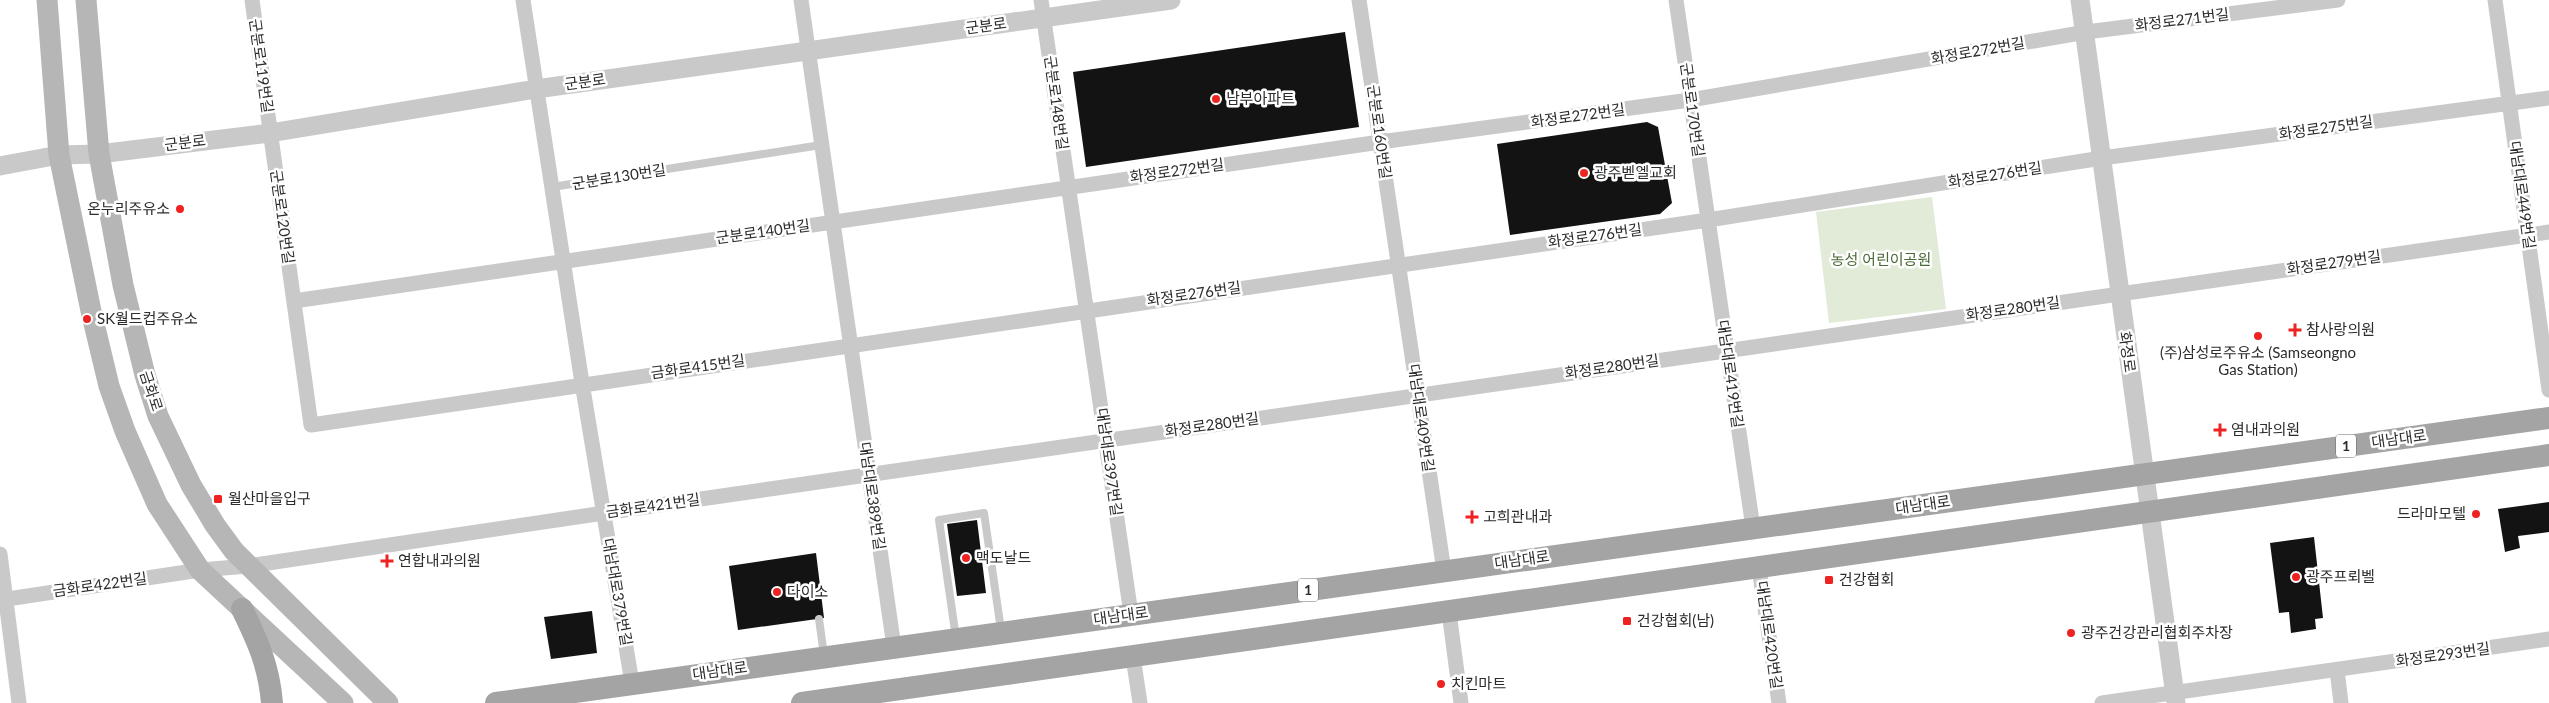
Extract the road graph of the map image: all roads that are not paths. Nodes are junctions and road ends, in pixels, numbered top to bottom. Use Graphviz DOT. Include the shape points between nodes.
graph roads {
  1 [pos="47,0"];
  2 [pos="86,0"];
  3 [pos="252,0"];
  4 [pos="523,0"];
  5 [pos="800,0"];
  6 [pos="1171,0"];
  7 [pos="1359,0"];
  8 [pos="1676,0"];
  9 [pos="2080,0"];
  10 [pos="2338,0"];
  11 [pos="2495,0"];
  12 [pos="1042,9"];
  13 [pos="2086,32"];
  14 [pos="808,50"];
  15 [pos="536,89"];
  16 [pos="2549,98"];
  17 [pos="1690,100"];
  18 [pos="2509,103"];
  19 [pos="270,133"];
  20 [pos="1380,142"];
  21 [pos="821,145"];
  22 [pos="99,154"];
  23 [pos="59,155"];
  24 [pos="2102,158"];
  25 [pos="0,166"];
  26 [pos="552,187"];
  27 [pos="1069,187"];
  28 [pos="1708,220"];
  29 [pos="832,222"];
  30 [pos="2549,232"];
  31 [pos="2528,235"];
  32 [pos="564,261"];
  33 [pos="1398,265"];
  34 [pos="2119,293"];
  35 [pos="294,301"];
  36 [pos="1086,310"];
  37 [pos="850,344"];
  38 [pos="1727,351"];
  39 [pos="582,383"];
  40 [pos="2549,390"];
  41 [pos="1418,395"];
  42 [pos="2549,418"];
  43 [pos="310,425"];
  44 [pos="1106,440"];
  45 [pos="2549,455"];
  46 [pos="869,474"];
  47 [pos="2144,474"];
  48 [pos="2149,511"];
  49 [pos="604,513"];
  50 [pos="1753,528"];
  51 [pos="0,554"];
  52 [pos="248,566"];
  53 [pos="1759,568"];
  54 [pos="200,570"];
  55 [pos="1444,571"];
  56 [pos="3,599"];
  57 [pos="242,609"];
  58 [pos="1449,612"];
  59 [pos="1131,614"];
  60 [pos="819,619"];
  61 [pos="1002,632"];
  62 [pos="956,638"];
  63 [pos="2549,639"];
  64 [pos="894,647"];
  65 [pos="824,657"];
  66 [pos="1133,657"];
  67 [pos="2337,670"];
  68 [pos="632,683"];
  69 [pos="903,696"];
  70 [pos="2175,698"];
  71 [pos="20,703"];
  72 [pos="272,703"];
  73 [pos="343,703"];
  74 [pos="388,703"];
  75 [pos="496,703"];
  76 [pos="802,703"];
  77 [pos="1140,703"];
  78 [pos="1461,703"];
  79 [pos="1779,703"];
  80 [pos="2102,703"];
  81 [pos="2341,703"];
  1 -- 23 [label="main road"];
  2 -- 22 [label="main road, 금화로"];
  3 -- 19 [label="street, 군분로119번길"];
  4 -- 15 [label="street, 군분로130번길"];
  5 -- 14 [label="street, 군분로140번길"];
  6 -- 12 [label="street, 군분로"];
  7 -- 20 [label="street, 군분로160번길"];
  8 -- 17 [label="street, 군분로170번길"];
  9 -- 13 [label="street, 화정로"];
  10 -- 13 [label="street, 화정로271번길"];
  11 -- 18 [label="street, 대남대로449번길"];
  12 -- 14 [label="street, 군분로"];
  12 -- 27 [label="street, 군분로148번길"];
  13 -- 17 [label="street, 화정로272번길"];
  13 -- 24 [label="street, 화정로"];
  14 -- 15 [label="street, 군분로"];
  14 -- 21 [label="street, 군분로140번길"];
  15 -- 19 [label="street, 군분로"];
  15 -- 26 [label="street, 군분로130번길"];
  16 -- 18 [label="street, 화정로275번길"];
  17 -- 20 [label="street, 화정로272번길"];
  17 -- 28 [label="street, 군분로170번길"];
  18 -- 24 [label="street, 화정로275번길"];
  18 -- 31 [label="street, 대남대로449번길"];
  19 -- 22 [label="street, 군분로"];
  19 -- 35 [label="street, 군분로120번길"];
  20 -- 27 [label="street, 화정로272번길"];
  20 -- 33 [label="street, 군분로160번길"];
  21 -- 26 [label="lane, 군분로130번길"];
  21 -- 29 [label="street, 군분로140번길"];
  22 -- 23 [label="street, 군분로"];
  22 -- 52 [label="main road, 금화로" via="123,286 158,416 191,485 215,525"];
  23 -- 25 [label="street, 군분로"];
  23 -- 54 [label="main road" via="109,386 157,504"];
  24 -- 28 [label="street, 화정로276번길"];
  24 -- 34 [label="street, 화정로"];
  26 -- 32 [label="street, 군분로130번길"];
  27 -- 29 [label="street, 군분로140번길"];
  27 -- 36 [label="street, 군분로148번길"];
  28 -- 33 [label="street, 화정로276번길"];
  28 -- 38 [label="street, 대남대로419번길"];
  29 -- 32 [label="street, 군분로140번길"];
  29 -- 37 [label="street, 군분로140번길"];
  30 -- 31 [label="street, 화정로279번길"];
  31 -- 34 [label="street, 화정로279번길"];
  31 -- 40 [label="street, 대남대로449번길"];
  32 -- 35 [label="street"];
  32 -- 39 [label="street, 군분로130번길"];
  33 -- 36 [label="street, 화정로276번길"];
  33 -- 41 [label="street, 대남대로409번길"];
  34 -- 38 [label="street, 화정로280번길"];
  34 -- 47 [label="street, 화정로"];
  35 -- 43 [label="street, 군분로120번길"];
  36 -- 37 [label="street, 금화로415번길"];
  36 -- 44 [label="street, 대남대로397번길"];
  37 -- 39 [label="street, 금화로415번길"];
  37 -- 46 [label="street, 대남대로389번길"];
  38 -- 41 [label="street, 화정로280번길"];
  38 -- 50 [label="street, 대남대로419번길"];
  39 -- 43 [label="street, 금화로415번길"];
  39 -- 49 [label="street, 대남대로379번길"];
  41 -- 44 [label="street, 화정로280번길"];
  41 -- 55 [label="street, 대남대로409번길"];
  42 -- 47 [label="main road, 대남대로 / 1"];
  44 -- 46 [label="street, 금화로421번길"];
  44 -- 59 [label="street, 대남대로397번길"];
  45 -- 48 [label="main road"];
  46 -- 49 [label="street, 금화로421번길"];
  46 -- 64 [label="street, 대남대로389번길"];
  47 -- 48 [label="street, 화정로"];
  47 -- 50 [label="main road, 대남대로 / 1"];
  48 -- 53 [label="main road"];
  48 -- 70 [label="street, 화정로"];
  49 -- 52 [label="street, 금화로421번길"];
  49 -- 68 [label="street, 대남대로379번길"];
  50 -- 55 [label="main road, 대남대로 / 1"];
  51 -- 56 [label="street"];
  52 -- 54 [label="street, 금화로421번길"];
  52 -- 74 [label="main road, 금화로"];
  53 -- 58 [label="main road"];
  53 -- 79 [label="street, 대남대로420번길"];
  54 -- 56 [label="street, 금화로422번길"];
  54 -- 57 [label="main road"];
  55 -- 59 [label="main road, 대남대로 / 1"];
  56 -- 71 [label="street"];
  57 -- 72 [label="main road" via="264,654"];
  57 -- 73 [label="main road"];
  58 -- 66 [label="main road"];
  58 -- 78 [label="street"];
  59 -- 61 [label="main road, 대남대로 / 1"];
  60 -- 65 [label="lane"];
  61 -- 62 [label="main road, 대남대로 / 1"];
  61 -- 62 [label="lane" via="984,513 938,520"];
  62 -- 64 [label="main road, 대남대로 / 1"];
  63 -- 67 [label="street, 화정로293번길"];
  64 -- 65 [label="main road, 대남대로 / 1"];
  65 -- 68 [label="main road, 대남대로 / 1"];
  66 -- 69 [label="main road"];
  66 -- 77 [label="street"];
  67 -- 70 [label="street, 화정로293번길"];
  67 -- 81 [label="street"];
  68 -- 75 [label="main road, 대남대로 / 1"];
  69 -- 76 [label="main road"];
  70 -- 80 [label="street, 화정로293번길"];
}
